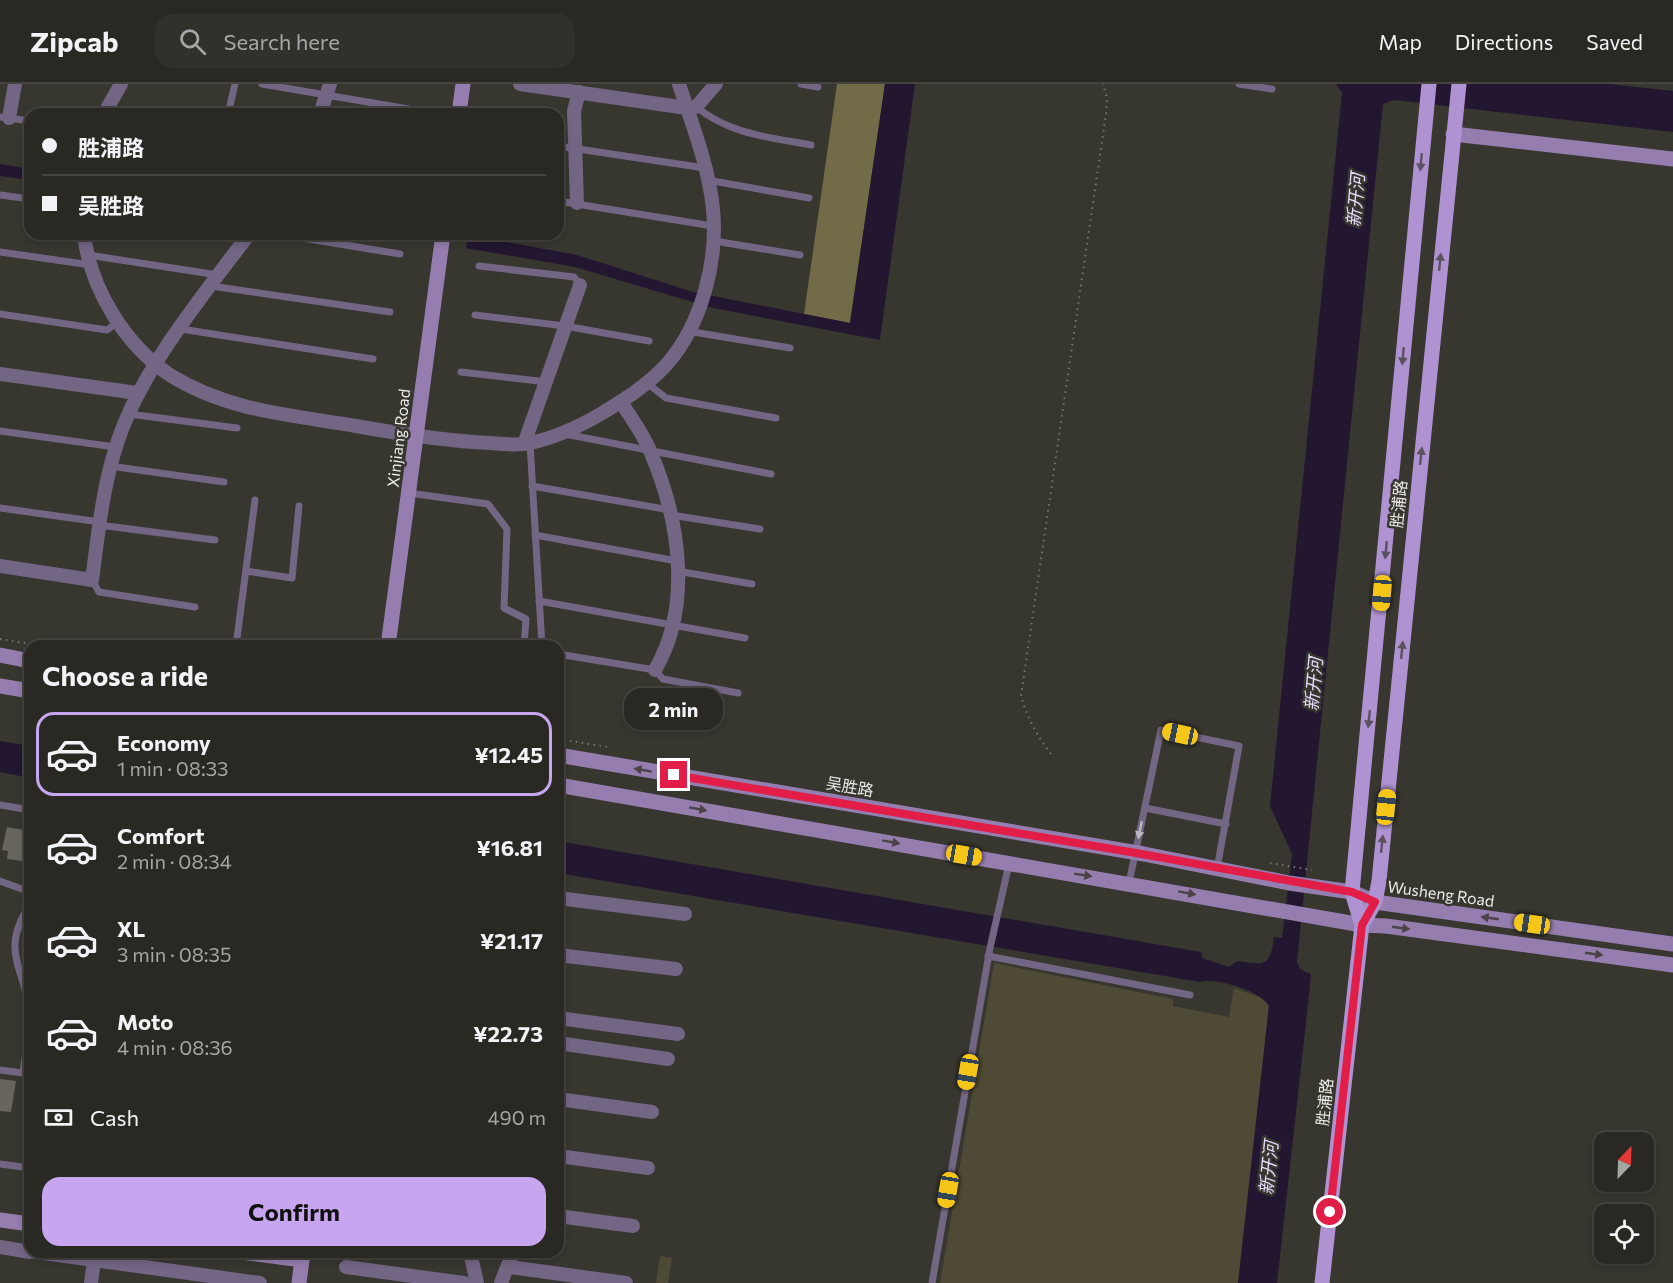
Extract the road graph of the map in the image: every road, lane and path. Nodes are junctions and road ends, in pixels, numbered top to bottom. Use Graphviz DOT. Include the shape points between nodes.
graph roads {
  1 [pos="15,84"];
  2 [pos="121,84"];
  3 [pos="235,84"];
  4 [pos="262,84"];
  5 [pos="463,84"];
  6 [pos="520,84"];
  7 [pos="679,84"];
  8 [pos="716,84"];
  9 [pos="801,84"];
  10 [pos="1103,84"];
  11 [pos="1239,84"];
  12 [pos="1429,84"];
  13 [pos="1459,84"];
  14 [pos="818,87"];
  15 [pos="328,89"];
  16 [pos="1272,90"];
  17 [pos="617,91"];
  18 [pos="579,92"];
  19 [pos="691,107"];
  20 [pos="107,108"];
  21 [pos="229,108"];
  22 [pos="322,108"];
  23 [pos="409,108"];
  24 [pos="460,108"];
  25 [pos="5,118"];
  26 [pos="24,120"];
  27 [pos="1454,134"];
  28 [pos="811,145"];
  29 [pos="564,147"];
  30 [pos="575,148"];
  31 [pos="1673,159"];
  32 [pos="706,174"];
  33 [pos="0,195"];
  34 [pos="24,198"];
  35 [pos="809,198"];
  36 [pos="564,202"];
  37 [pos="578,203"];
  38 [pos="713,226"];
  39 [pos="85,240"];
  40 [pos="245,240"];
  41 [pos="315,240"];
  42 [pos="442,240"];
  43 [pos="714,241"];
  44 [pos="0,252"];
  45 [pos="400,254"];
  46 [pos="800,255"];
  47 [pos="89,260"];
  48 [pos="479,266"];
  49 [pos="215,280"];
  50 [pos="580,285"];
  51 [pos="390,312"];
  52 [pos="0,314"];
  53 [pos="475,315"];
  54 [pos="118,322"];
  55 [pos="565,326"];
  56 [pos="181,329"];
  57 [pos="687,331"];
  58 [pos="649,341"];
  59 [pos="790,348"];
  60 [pos="373,359"];
  61 [pos="156,363"];
  62 [pos="460,372"];
  63 [pos="0,374"];
  64 [pos="547,382"];
  65 [pos="647,383"];
  66 [pos="138,393"];
  67 [pos="621,402"];
  68 [pos="129,414"];
  69 [pos="776,418"];
  70 [pos="237,428"];
  71 [pos="0,430"];
  72 [pos="561,434"];
  73 [pos="417,436"];
  74 [pos="527,443"];
  75 [pos="115,447"];
  76 [pos="651,452"];
  77 [pos="110,466"];
  78 [pos="771,474"];
  79 [pos="224,482"];
  80 [pos="532,486"];
  81 [pos="409,493"];
  82 [pos="255,500"];
  83 [pos="299,506"];
  84 [pos="0,508"];
  85 [pos="671,513"];
  86 [pos="99,523"];
  87 [pos="760,529"];
  88 [pos="535,535"];
  89 [pos="215,540"];
  90 [pos="0,566"];
  91 [pos="677,566"];
  92 [pos="246,571"];
  93 [pos="92,580"];
  94 [pos="752,584"];
  95 [pos="539,601"];
  96 [pos="195,607"];
  97 [pos="672,626"];
  98 [pos="745,638"];
  99 [pos="0,639"];
  100 [pos="237,640"];
  101 [pos="389,640"];
  102 [pos="524,640"];
  103 [pos="542,640"];
  104 [pos="24,643"];
  105 [pos="0,655"];
  106 [pos="564,655"];
  107 [pos="24,660"];
  108 [pos="655,670"];
  109 [pos="0,686"];
  110 [pos="24,691"];
  111 [pos="738,693"];
  112 [pos="1051,754"];
  113 [pos="564,756"];
  114 [pos="564,786"];
  115 [pos="0,805"];
  116 [pos="1145,808"];
  117 [pos="24,809"];
  118 [pos="1226,824"];
  119 [pos="1136,853"];
  120 [pos="1009,863"];
  121 [pos="1289,866"];
  122 [pos="1217,869"];
  123 [pos="1308,869"];
  124 [pos="0,881"];
  125 [pos="1129,883"];
  126 [pos="24,890"];
  127 [pos="1352,892"];
  128 [pos="564,899"];
  129 [pos="1375,902"];
  130 [pos="24,914"];
  131 [pos="685,914"];
  132 [pos="1362,925"];
  133 [pos="1673,944"];
  134 [pos="989,952"];
  135 [pos="564,956"];
  136 [pos="1673,965"];
  137 [pos="676,969"];
  138 [pos="24,992"];
  139 [pos="1190,995"];
  140 [pos="564,1019"];
  141 [pos="678,1034"];
  142 [pos="564,1044"];
  143 [pos="668,1059"];
  144 [pos="0,1070"];
  145 [pos="24,1074"];
  146 [pos="564,1100"];
  147 [pos="652,1112"];
  148 [pos="564,1157"];
  149 [pos="0,1164"];
  150 [pos="24,1167"];
  151 [pos="648,1168"];
  152 [pos="564,1217"];
  153 [pos="0,1220"];
  154 [pos="24,1223"];
  155 [pos="633,1226"];
  156 [pos="0,1247"];
  157 [pos="24,1251"];
  158 [pos="75,1258"];
  159 [pos="303,1258"];
  160 [pos="471,1258"];
  161 [pos="512,1258"];
  162 [pos="94,1261"];
  163 [pos="346,1267"];
  164 [pos="510,1267"];
  165 [pos="91,1283"];
  166 [pos="260,1283"];
  167 [pos="299,1283"];
  168 [pos="464,1283"];
  169 [pos="477,1283"];
  170 [pos="501,1283"];
  171 [pos="626,1283"];
  172 [pos="932,1283"];
  173 [pos="1322,1283"];
  1 -- 25 [label="street"];
  2 -- 20 [label="street"];
  3 -- 21 [label="lane"];
  4 -- 15 [label="lane"];
  5 -- 24 [label="main road"];
  6 -- 18 [label="street"];
  7 -- 19 [label="street"];
  8 -- 19 [label="street"];
  9 -- 14 [label="lane"];
  10 -- 112 [label="path" via="1106,114 1021,696 1040,740"];
  11 -- 16 [label="lane"];
  12 -- 127 [label="main road, 胜浦路, one-way"];
  13 -- 27 [label="main road, 胜浦路"];
  15 -- 22 [label="street"];
  15 -- 23 [label="lane"];
  17 -- 18 [label="street"];
  17 -- 19 [label="street"];
  18 -- 30 [label="street" via="574,111"];
  19 -- 28 [label="lane" via="735,131"];
  19 -- 32 [label="street"];
  25 -- 26 [label="lane"];
  27 -- 31 [label="main road"];
  129 -- 27 [label="main road, 胜浦路, one-way"];
  29 -- 30 [label="lane"];
  30 -- 32 [label="lane"];
  30 -- 37 [label="street"];
  32 -- 35 [label="lane"];
  32 -- 38 [label="street"];
  33 -- 34 [label="lane"];
  36 -- 37 [label="lane"];
  37 -- 38 [label="lane"];
  38 -- 43 [label="street"];
  39 -- 47 [label="street"];
  40 -- 49 [label="street"];
  41 -- 45 [label="lane"];
  42 -- 73 [label="main road, Xinjiang Road"];
  43 -- 46 [label="lane"];
  43 -- 57 [label="street" via="705,288"];
  44 -- 47 [label="lane"];
  47 -- 49 [label="lane"];
  47 -- 54 [label="street"];
  48 -- 50 [label="lane" via="574,277"];
  49 -- 51 [label="lane"];
  49 -- 56 [label="street"];
  50 -- 55 [label="street"];
  52 -- 54 [label="lane" via="107,330"];
  53 -- 55 [label="lane"];
  54 -- 61 [label="street"];
  55 -- 58 [label="lane"];
  55 -- 64 [label="street"];
  56 -- 60 [label="lane"];
  56 -- 61 [label="street"];
  57 -- 59 [label="lane"];
  57 -- 65 [label="street" via="668,362"];
  61 -- 66 [label="street"];
  61 -- 73 [label="street" via="220,401"];
  62 -- 64 [label="lane"];
  63 -- 66 [label="street"];
  64 -- 74 [label="street"];
  65 -- 67 [label="street"];
  65 -- 69 [label="lane" via="666,398"];
  66 -- 68 [label="street"];
  67 -- 72 [label="street"];
  67 -- 76 [label="street"];
  68 -- 70 [label="lane"];
  68 -- 75 [label="street"];
  71 -- 75 [label="lane"];
  72 -- 74 [label="street"];
  72 -- 76 [label="lane"];
  73 -- 74 [label="street"];
  73 -- 81 [label="main road, Xinjiang Road"];
  74 -- 80 [label="lane"];
  75 -- 77 [label="street"];
  76 -- 78 [label="lane"];
  76 -- 85 [label="street"];
  77 -- 79 [label="lane"];
  77 -- 86 [label="street"];
  80 -- 85 [label="lane"];
  80 -- 88 [label="lane"];
  81 -- 101 [label="main road, Xinjiang Road"];
  81 -- 102 [label="lane" via="488,504 507,529 504,608 526,619"];
  82 -- 92 [label="lane"];
  83 -- 92 [label="lane" via="292,578"];
  84 -- 86 [label="lane"];
  85 -- 87 [label="lane"];
  85 -- 91 [label="street"];
  86 -- 89 [label="lane"];
  86 -- 93 [label="street"];
  88 -- 91 [label="lane"];
  88 -- 95 [label="lane"];
  90 -- 93 [label="street"];
  91 -- 94 [label="lane"];
  91 -- 97 [label="street"];
  92 -- 100 [label="lane"];
  93 -- 96 [label="lane" via="99,592"];
  95 -- 97 [label="lane"];
  95 -- 103 [label="lane"];
  97 -- 98 [label="lane"];
  97 -- 108 [label="street"];
  99 -- 104 [label="path"];
  105 -- 107 [label="main road"];
  106 -- 108 [label="lane"];
  108 -- 111 [label="lane" via="663,679"];
  109 -- 110 [label="main road"];
  119 -- 113 [label="main road, 吴胜路, one-way"];
  114 -- 120 [label="main road, one-way"];
  115 -- 117 [label="lane"];
  116 -- 118 [label="lane"];
  116 -- 118 [label="lane" via="1161,730 1239,746"];
  116 -- 119 [label="lane, one-way"];
  118 -- 122 [label="lane"];
  119 -- 122 [label="main road, Wusheng Road"];
  119 -- 125 [label="lane"];
  120 -- 125 [label="main road, one-way"];
  120 -- 134 [label="lane"];
  121 -- 123 [label="path"];
  122 -- 127 [label="main road, Wusheng Road"];
  124 -- 126 [label="lane"];
  125 -- 132 [label="main road, one-way"];
  127 -- 129 [label="main road, Wusheng Road"];
  127 -- 132 [label="main road, 胜浦路"];
  128 -- 131 [label="street"];
  129 -- 132 [label="main road, 胜浦路"];
  133 -- 129 [label="main road, Wusheng Road, one-way"];
  130 -- 138 [label="lane" via="12,943 12,959"];
  132 -- 136 [label="main road, one-way"];
  132 -- 173 [label="main road, 胜浦路"];
  134 -- 139 [label="lane"];
  134 -- 172 [label="lane"];
  135 -- 137 [label="street"];
  140 -- 141 [label="street"];
  142 -- 143 [label="street"];
  144 -- 145 [label="lane"];
  146 -- 147 [label="street"];
  148 -- 151 [label="street"];
  149 -- 150 [label="lane"];
  152 -- 155 [label="street"];
  153 -- 154 [label="main road"];
  156 -- 157 [label="street"];
  158 -- 162 [label="street"];
  159 -- 167 [label="main road"];
  160 -- 169 [label="street"];
  161 -- 164 [label="street"];
  162 -- 165 [label="street"];
  162 -- 166 [label="street"];
  163 -- 168 [label="street"];
  164 -- 170 [label="street"];
  164 -- 171 [label="street"];
}
